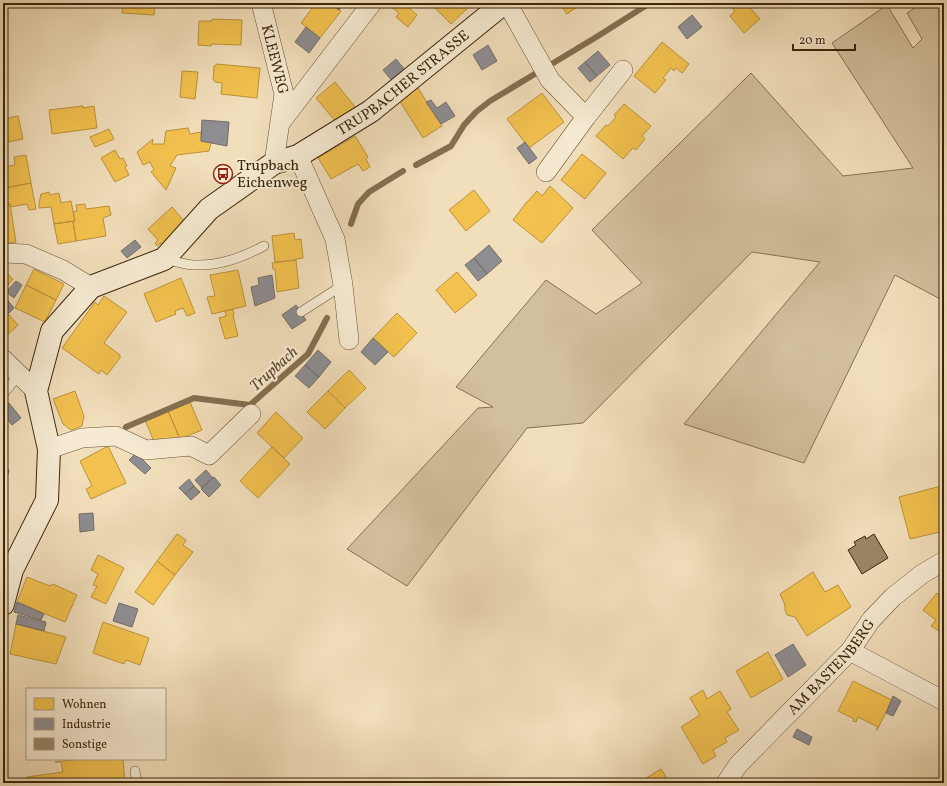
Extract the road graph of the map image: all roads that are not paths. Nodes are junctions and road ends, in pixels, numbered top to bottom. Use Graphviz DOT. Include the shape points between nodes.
graph roads {
  1 [pos="261,3"];
  2 [pos="372,3"];
  3 [pos="504,3"];
  4 [pos="507,3"];
  5 [pos="623,70"];
  6 [pos="586,117"];
  7 [pos="279,125"];
  8 [pos="298,156"];
  9 [pos="274,163"];
  10 [pos="546,172"];
  11 [pos="264,246"];
  12 [pos="3,253"];
  13 [pos="164,259"];
  14 [pos="343,285"];
  15 [pos="91,287"];
  16 [pos="301,312"];
  17 [pos="349,340"];
  18 [pos="3,359"];
  19 [pos="19,375"];
  20 [pos="36,391"];
  21 [pos="3,394"];
  22 [pos="251,414"];
  23 [pos="49,449"];
  24 [pos="944,561"];
  25 [pos="8,570"];
  26 [pos="3,604"];
  27 [pos="850,651"];
  28 [pos="944,701"];
  29 [pos="135,771"];
  30 [pos="136,783"];
  31 [pos="726,783"];
  1 -- 7 [label="street, KLEEWEG" via="284,94"];
  2 -- 7 [label="street"];
  3 -- 8 [label="street, TRUPBACHER STRASSE" via="371,111"];
  4 -- 6 [label="street" via="546,72"];
  5 -- 6 [label="street"];
  6 -- 10 [label="street"];
  7 -- 9 [label="street, KLEEWEG"];
  8 -- 9 [label="street, TRUPBACHER STRASSE"];
  8 -- 14 [label="street" via="335,239"];
  9 -- 13 [label="street, TRUPBACHER STRASSE" via="209,209"];
  11 -- 13 [label="lane" via="223,263 192,265"];
  12 -- 15 [label="street" via="26,254 63,270"];
  13 -- 15 [label="street, TRUPBACHER STRASSE"];
  14 -- 16 [label="lane"];
  14 -- 17 [label="street"];
  15 -- 20 [label="street, TRUPBACHER STRASSE" via="52,331"];
  18 -- 19 [label="street"];
  19 -- 20 [label="street"];
  19 -- 21 [label="lane"];
  20 -- 23 [label="street, TRUPBACHER STRASSE"];
  22 -- 23 [label="street" via="209,455 191,446 146,450 116,436 82,438"];
  23 -- 25 [label="street, TRUPBACHER STRASSE" via="47,500"];
  24 -- 27 [label="street, AM BASTENBERG" via="922,574 893,597 871,620"];
  25 -- 26 [label="street, TRUPBACHER STRASSE"];
  27 -- 28 [label="street"];
  27 -- 31 [label="street, AM BASTENBERG" via="738,765"];
  29 -- 30 [label="lane"];
}
